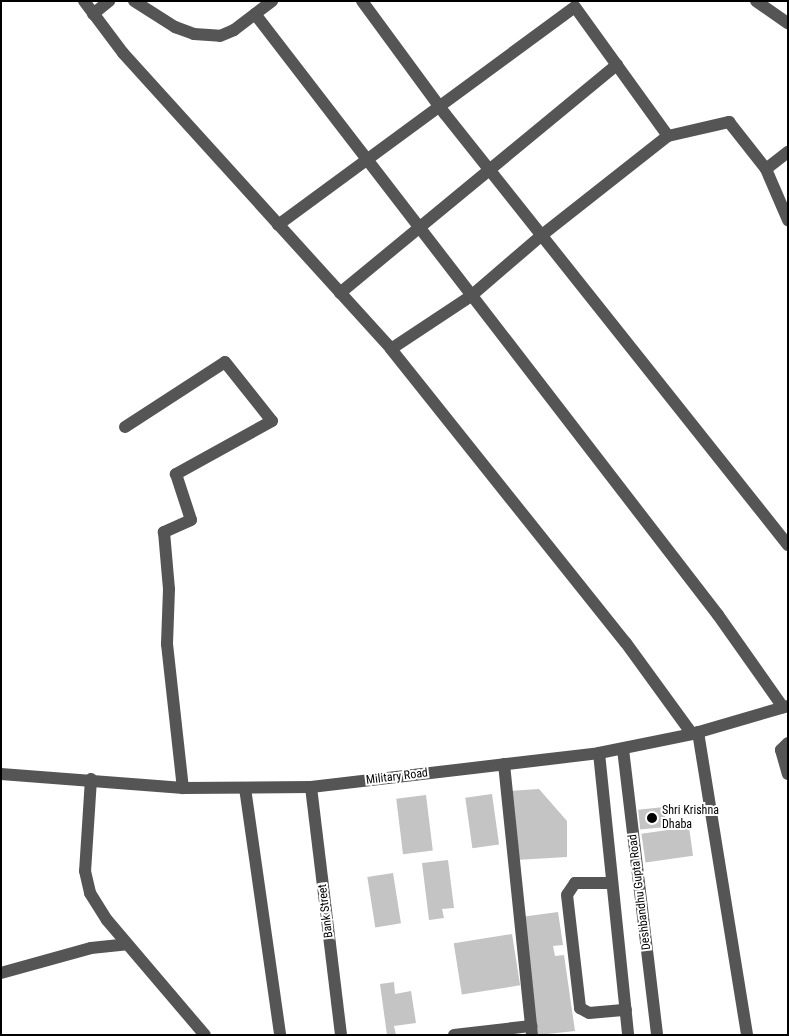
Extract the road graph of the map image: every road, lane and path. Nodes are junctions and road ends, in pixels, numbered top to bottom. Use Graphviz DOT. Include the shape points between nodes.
graph roads {
  1 [pos="84,1"];
  2 [pos="109,1"];
  3 [pos="134,1"];
  4 [pos="272,1"];
  5 [pos="362,1"];
  6 [pos="756,1"];
  7 [pos="93,14"];
  8 [pos="255,14"];
  9 [pos="788,23"];
  10 [pos="617,65"];
  11 [pos="439,105"];
  12 [pos="668,136"];
  13 [pos="788,152"];
  14 [pos="365,159"];
  15 [pos="490,169"];
  16 [pos="766,169"];
  17 [pos="788,220"];
  18 [pos="278,225"];
  19 [pos="417,226"];
  20 [pos="542,235"];
  21 [pos="340,293"];
  22 [pos="471,296"];
  23 [pos="390,350"];
  24 [pos="125,427"];
  25 [pos="788,545"];
  26 [pos="785,707"];
  27 [pos="695,733"];
  28 [pos="788,743"];
  29 [pos="623,749"];
  30 [pos="599,753"];
  31 [pos="504,764"];
  32 [pos="1,774"];
  33 [pos="788,774"];
  34 [pos="91,779"];
  35 [pos="311,787"];
  36 [pos="183,788"];
  37 [pos="245,788"];
  38 [pos="612,883"];
  39 [pos="127,944"];
  40 [pos="1,973"];
  41 [pos="626,1010"];
  42 [pos="532,1030"];
  43 [pos="205,1035"];
  44 [pos="280,1035"];
  45 [pos="341,1035"];
  46 [pos="454,1035"];
  47 [pos="628,1035"];
  48 [pos="658,1035"];
  49 [pos="747,1035"];
  1 -- 7 [label="street"];
  2 -- 7 [label="street"];
  3 -- 8 [label="street" via="176,27 213,36 234,30"];
  4 -- 8 [label="street"];
  5 -- 11 [label="street"];
  6 -- 9 [label="street"];
  7 -- 18 [label="street"];
  8 -- 14 [label="street"];
  10 -- 11 [label="street" via="575,7"];
  10 -- 12 [label="street"];
  10 -- 15 [label="street"];
  11 -- 14 [label="street"];
  11 -- 15 [label="street"];
  12 -- 16 [label="street" via="729,122"];
  12 -- 20 [label="street"];
  13 -- 16 [label="street"];
  14 -- 18 [label="street"];
  14 -- 19 [label="street"];
  15 -- 19 [label="street"];
  15 -- 20 [label="street"];
  16 -- 17 [label="street"];
  18 -- 21 [label="street"];
  19 -- 21 [label="street"];
  19 -- 22 [label="street"];
  20 -- 22 [label="street"];
  20 -- 25 [label="street"];
  21 -- 23 [label="street"];
  22 -- 23 [label="street"];
  22 -- 26 [label="street" via="718,615"];
  23 -- 27 [label="street"];
  24 -- 36 [label="street" via="225,362 272,421 176,474 192,520 164,532 167,644"];
  26 -- 27 [label="street, Military Road"];
  27 -- 29 [label="street, Military Road"];
  27 -- 49 [label="street"];
  28 -- 33 [label="street" via="780,750"];
  29 -- 30 [label="street, Military Road"];
  29 -- 48 [label="street, Deshbandhu Gupta Road"];
  30 -- 31 [label="street, Military Road"];
  30 -- 38 [label="street, Deshbandhu Gupta Road"];
  31 -- 35 [label="street, Military Road"];
  31 -- 42 [label="street"];
  32 -- 34 [label="street, Military Road" via="44,779"];
  34 -- 36 [label="street, Military Road"];
  34 -- 39 [label="street" via="85,871 98,909"];
  35 -- 37 [label="street, Military Road"];
  35 -- 45 [label="street, Bank Street"];
  36 -- 37 [label="street, Military Road"];
  37 -- 44 [label="street"];
  38 -- 41 [label="street, Deshbandhu Gupta Road"];
  38 -- 41 [label="street" via="575,883 567,895 580,1008 589,1013"];
  39 -- 40 [label="street" via="91,948"];
  39 -- 43 [label="street"];
  41 -- 47 [label="street, Deshbandhu Gupta Road"];
  42 -- 46 [label="street"];
}
